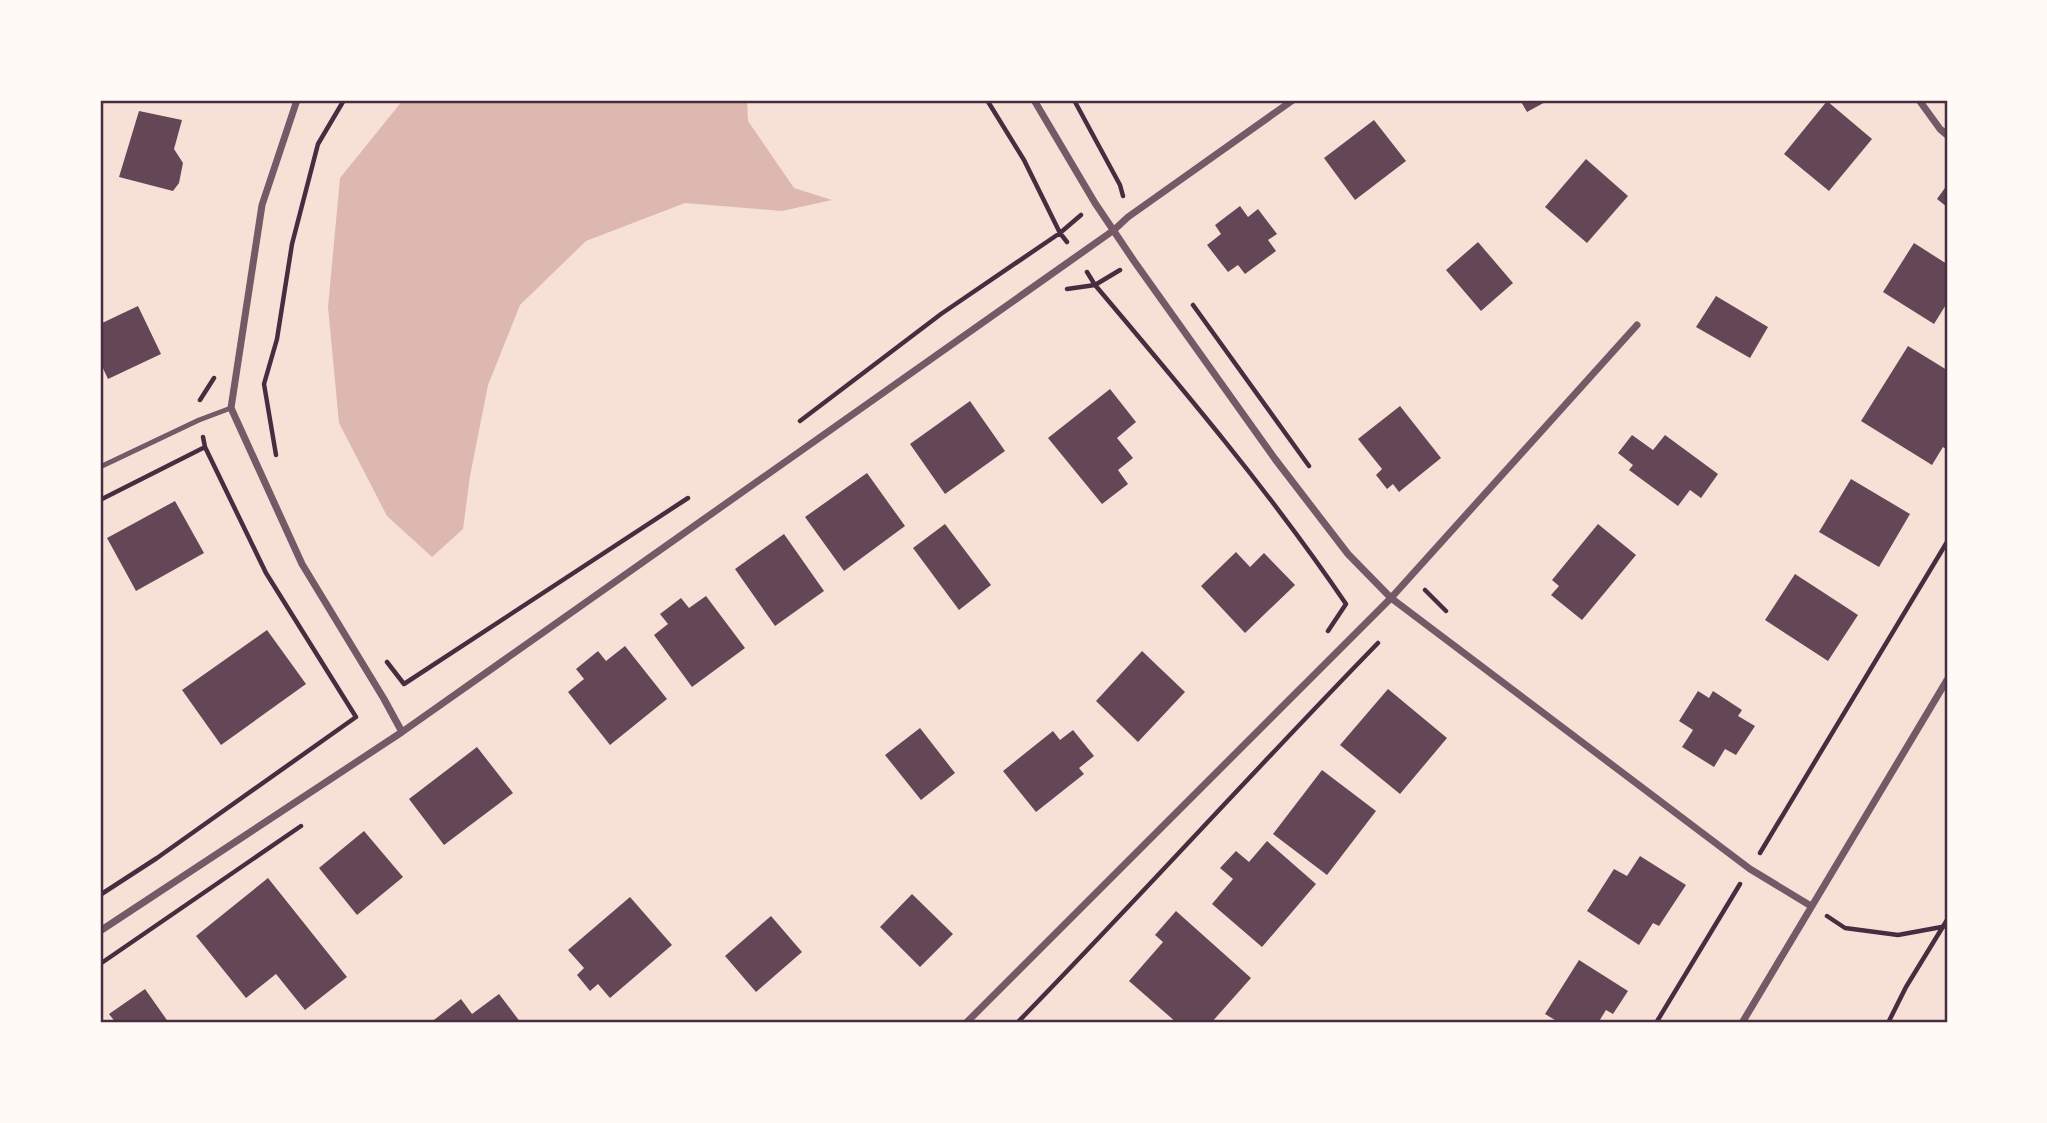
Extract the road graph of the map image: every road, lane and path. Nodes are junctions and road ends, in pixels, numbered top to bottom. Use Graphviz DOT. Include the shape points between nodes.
graph roads {
  1 [pos="297,100"];
  2 [pos="344,100"];
  3 [pos="987,100"];
  4 [pos="1034,100"];
  5 [pos="1074,100"];
  6 [pos="1293,100"];
  7 [pos="1919,100"];
  8 [pos="1947,135"];
  9 [pos="1120,185"];
  10 [pos="1095,202"];
  11 [pos="1128,217"];
  12 [pos="1115,230"];
  13 [pos="1060,233"];
  14 [pos="1078,256"];
  15 [pos="1186,295"];
  16 [pos="1637,325"];
  17 [pos="214,378"];
  18 [pos="231,408"];
  19 [pos="199,419"];
  20 [pos="800,421"];
  21 [pos="205,447"];
  22 [pos="278,466"];
  23 [pos="100,467"];
  24 [pos="1312,471"];
  25 [pos="688,498"];
  26 [pos="100,500"];
  27 [pos="1947,542"];
  28 [pos="1412,574"];
  29 [pos="1391,598"];
  30 [pos="1447,613"];
  31 [pos="1325,634"];
  32 [pos="1380,641"];
  33 [pos="384,657"];
  34 [pos="1947,680"];
  35 [pos="402,732"];
  36 [pos="1750,869"];
  37 [pos="100,895"];
  38 [pos="1811,906"];
  39 [pos="1947,920"];
  40 [pos="1945,926"];
  41 [pos="100,932"];
  42 [pos="966,1023"];
  43 [pos="1017,1023"];
  44 [pos="1656,1023"];
  45 [pos="1742,1023"];
  46 [pos="1888,1023"];
  1 -- 18 [label="street" via="262,205"];
  2 -- 22 [label="path" via="318,144 264,384"];
  3 -- 13 [label="path" via="1024,160"];
  4 -- 10 [label="street"];
  5 -- 9 [label="path"];
  6 -- 11 [label="street"];
  7 -- 8 [label="street"];
  9 -- 10 [label="path"];
  9 -- 11 [label="path"];
  10 -- 12 [label="street"];
  10 -- 13 [label="path"];
  11 -- 12 [label="street"];
  12 -- 14 [label="street"];
  12 -- 29 [label="street" via="1275,459 1348,554"];
  13 -- 14 [label="path"];
  13 -- 20 [label="path" via="941,314"];
  14 -- 31 [label="path" via="1095,285 1178,383 1346,604"];
  14 -- 35 [label="street"];
  15 -- 24 [label="path"];
  16 -- 28 [label="street"];
  17 -- 19 [label="path" via="200,401"];
  18 -- 19 [label="lane"];
  18 -- 35 [label="street" via="302,564"];
  19 -- 21 [label="path"];
  19 -- 23 [label="lane"];
  21 -- 26 [label="path"];
  21 -- 37 [label="path" via="266,573 356,717"];
  25 -- 33 [label="path" via="404,684"];
  27 -- 36 [label="path"];
  28 -- 29 [label="street"];
  28 -- 30 [label="path"];
  29 -- 36 [label="street"];
  29 -- 42 [label="street"];
  32 -- 43 [label="path"];
  34 -- 38 [label="street"];
  35 -- 41 [label="street"];
  36 -- 38 [label="street"];
  36 -- 44 [label="path"];
  38 -- 40 [label="path" via="1844,928 1898,935"];
  38 -- 45 [label="street"];
  39 -- 40 [label="path"];
  40 -- 46 [label="path"];
}
